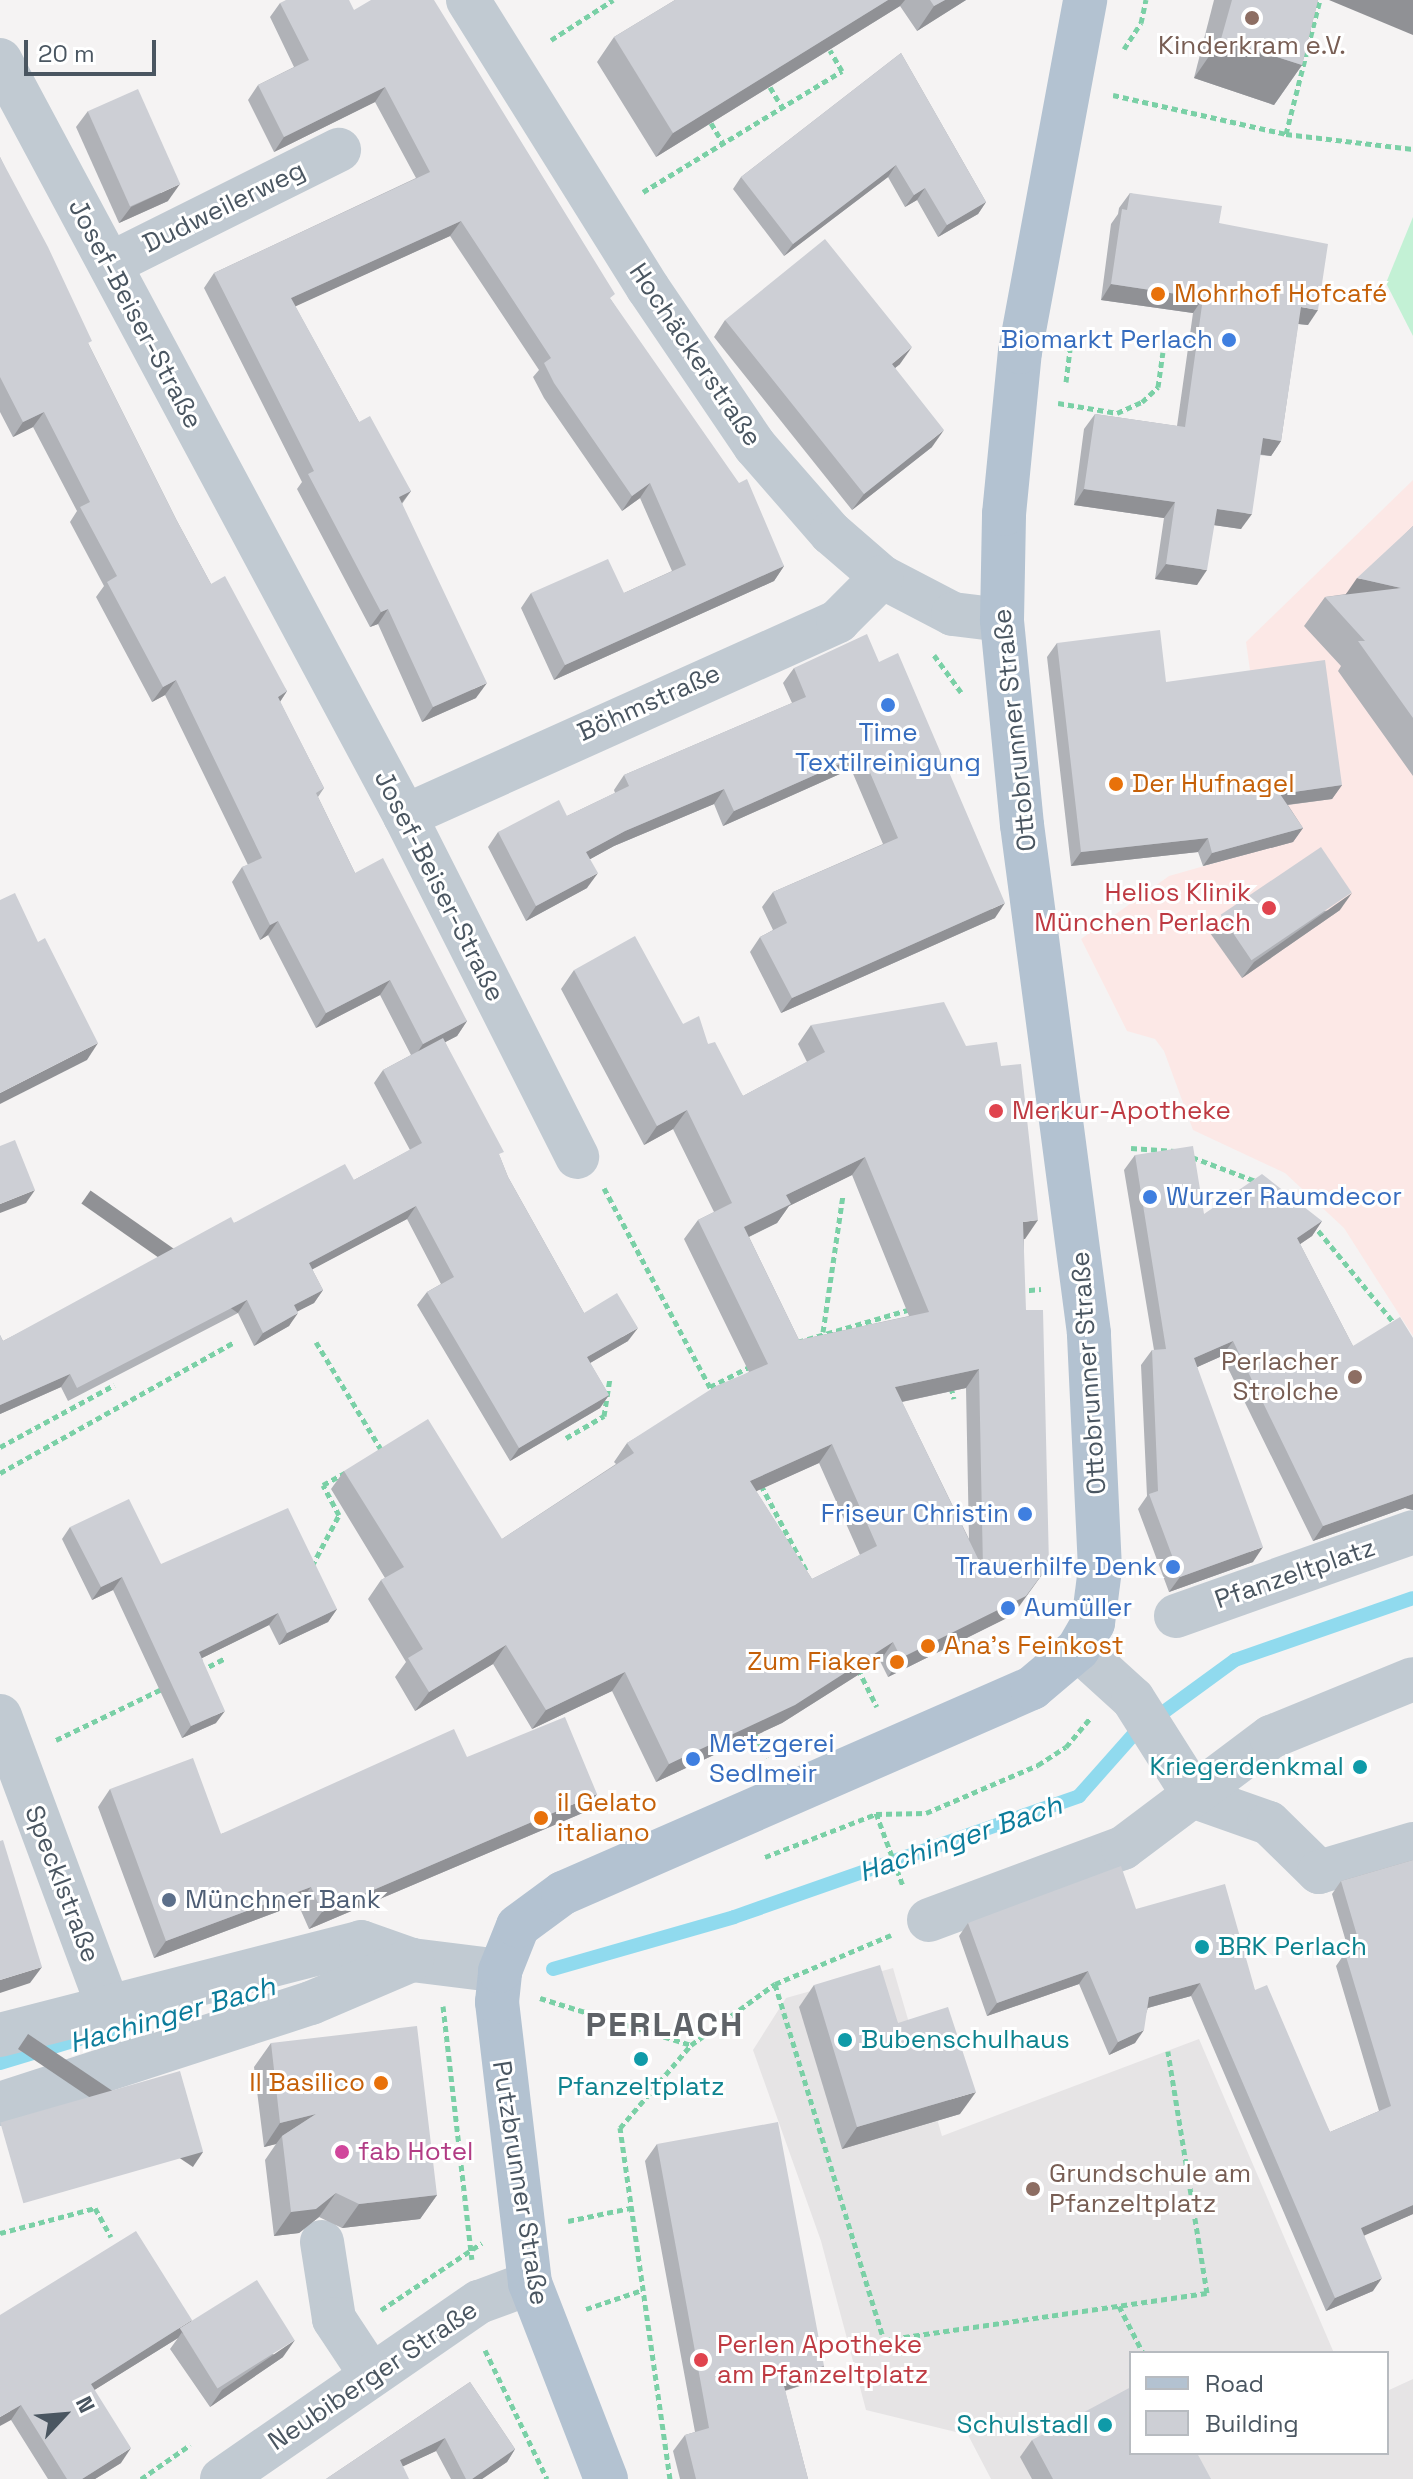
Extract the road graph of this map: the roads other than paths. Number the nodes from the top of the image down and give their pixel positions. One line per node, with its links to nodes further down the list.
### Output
1 (468, 0): 6 (street, Hochäckerstraße)
2 (1085, 0): 7 (main road, Ottobrunner Straße)
3 (0, 60): 5 (street, Josef-Beiser-Straße)
4 (339, 150): 5 (street, Dudweilerweg)
5 (110, 264): 8 (street, Josef-Beiser-Straße)
6 (882, 577): 7 (street, Hochäckerstraße); 8 (street, Böhmstraße)
7 (1002, 620): 12 (main road, Ottobrunner Straße)
8 (405, 816): 9 (street, Josef-Beiser-Straße)
9 (577, 1157)
10 (1413, 1532): 11 (street, Pfanzeltplatz)
11 (1176, 1616)
12 (1078, 1649): 15 (street); 19 (main road)
13 (1413, 1679): 15 (street)
14 (0, 1716): 20 (street, Specklstraße)
15 (1195, 1797): 16 (street); 17 (street)
16 (1413, 1844)
17 (929, 1920)
18 (428, 1962): 19 (street); 20 (street); 22 (street)
19 (500, 1971): 24 (main road, Putzbrunner Straße)
20 (108, 2006): 21 (street)
21 (0, 2035)
22 (0, 2104)
23 (322, 2242): 25 (street)
24 (530, 2283): 25 (street, Neubiberger Straße); 27 (main road, Putzbrunner Straße)
25 (371, 2375): 26 (street, Neubiberger Straße)
26 (222, 2479)
27 (606, 2479)

